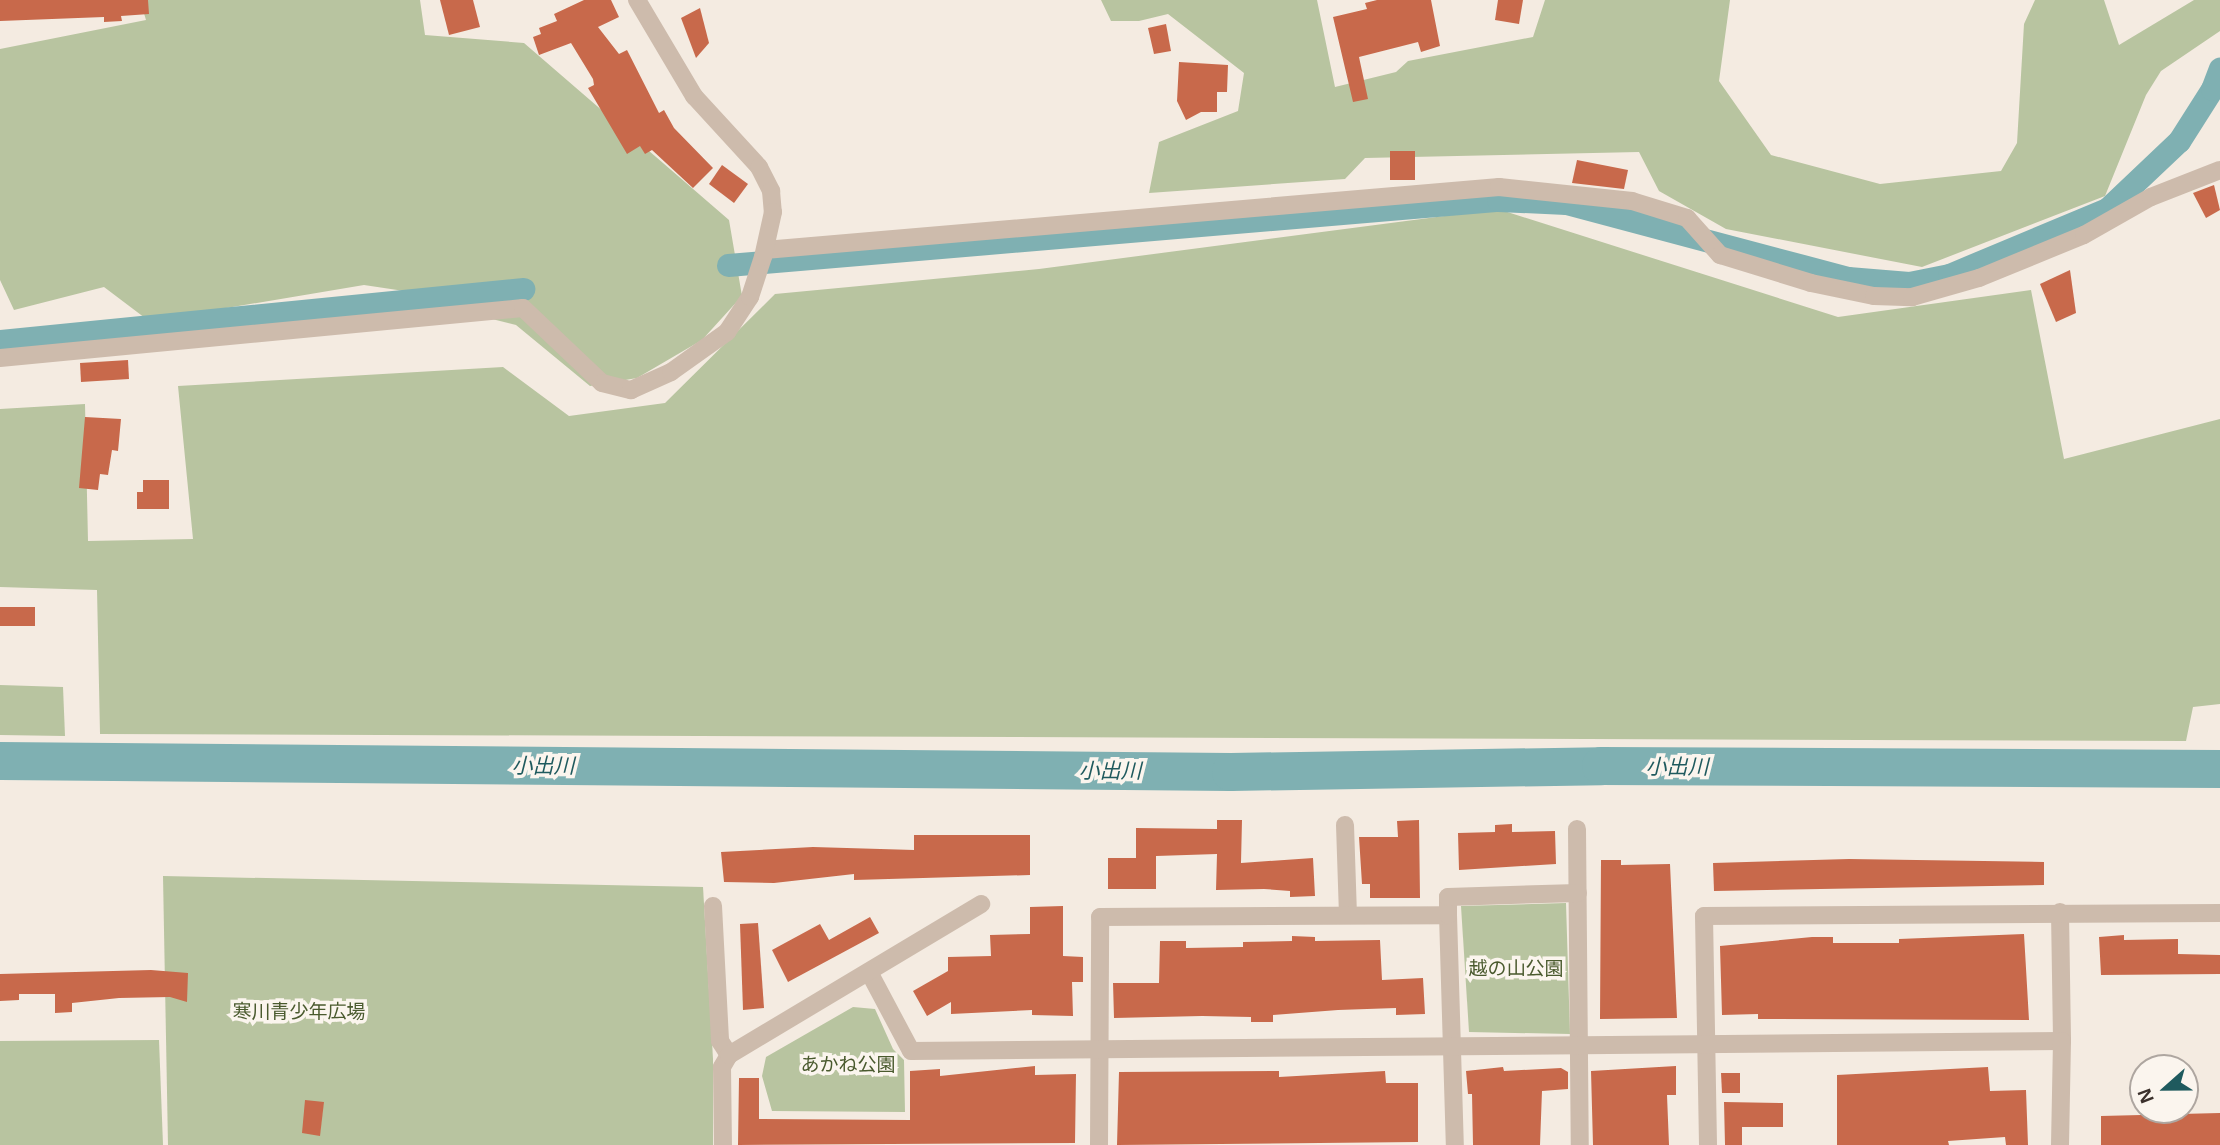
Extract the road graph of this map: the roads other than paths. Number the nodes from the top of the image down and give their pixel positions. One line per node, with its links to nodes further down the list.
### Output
1 (637, 0): 3 (street)
2 (2220, 170): 3 (street)
3 (762, 258): 4 (street)
4 (0, 358)
5 (1345, 825): 12 (street)
6 (1577, 829): 7 (street)
7 (1578, 893): 13 (street); 17 (street)
8 (981, 904): 14 (street)
9 (713, 906): 20 (street)
10 (2060, 912): 11 (street); 15 (street); 16 (street)
11 (2220, 913)
12 (1348, 915): 13 (street); 19 (street)
13 (1448, 915): 18 (street)
14 (869, 972): 19 (street); 20 (street)
15 (2062, 1041): 16 (street); 26 (street)
16 (1707, 1044): 17 (street); 25 (street)
17 (1579, 1045): 18 (street); 24 (street)
18 (1452, 1046): 19 (street); 23 (street)
19 (1098, 1049): 22 (street)
20 (729, 1055): 21 (street)
21 (723, 1145)
22 (1099, 1145)
23 (1455, 1145)
24 (1580, 1145)
25 (1708, 1145)
26 (2060, 1145)

